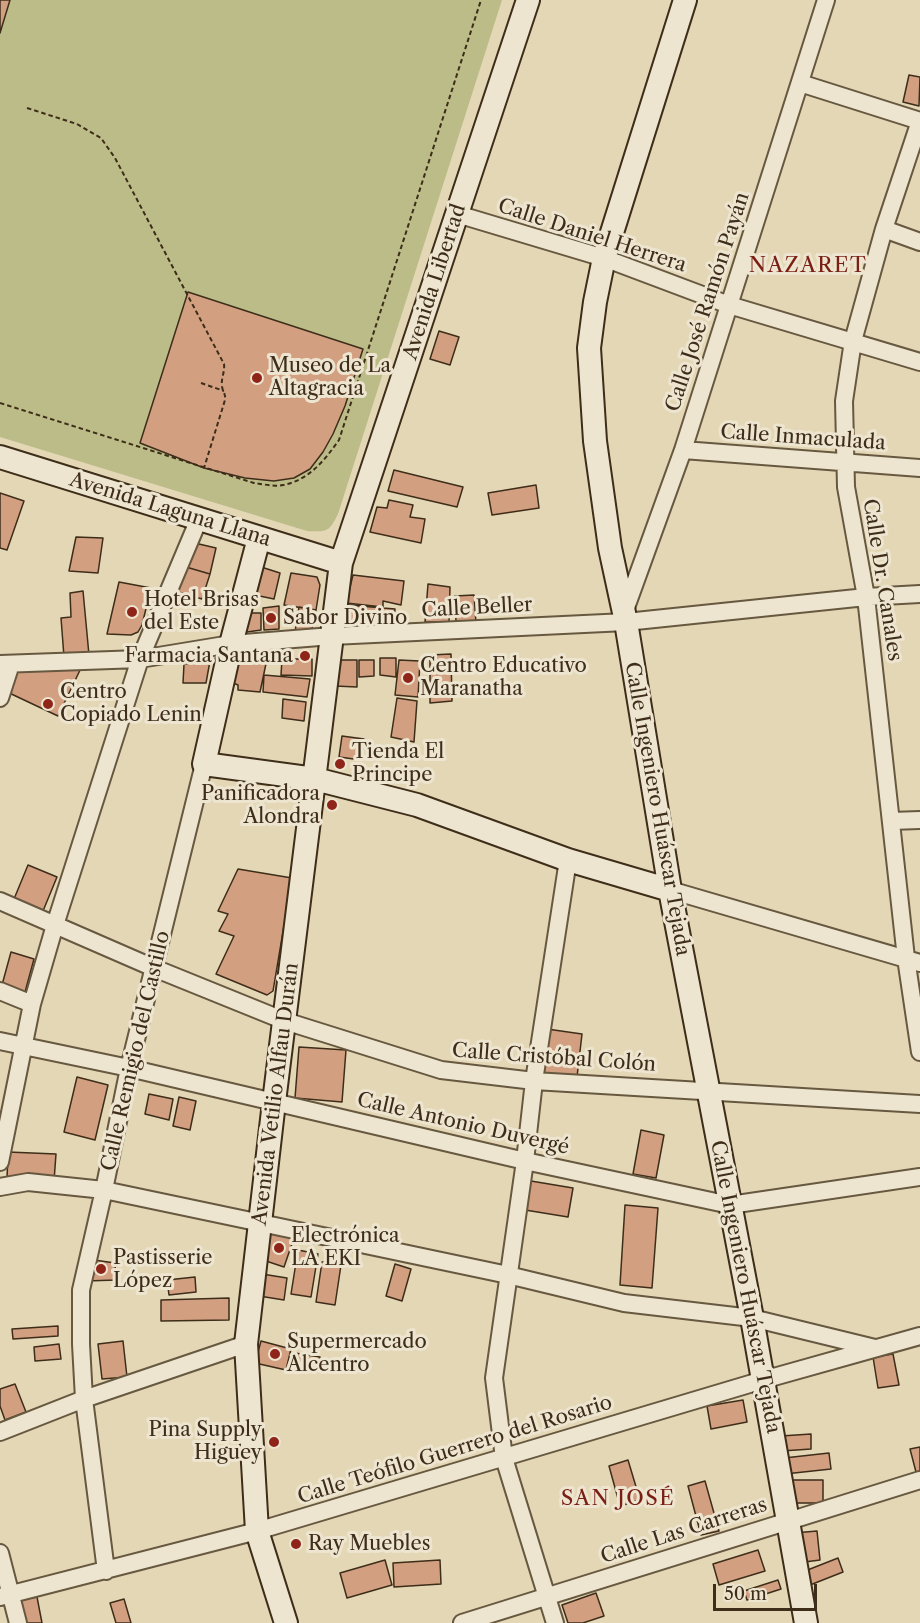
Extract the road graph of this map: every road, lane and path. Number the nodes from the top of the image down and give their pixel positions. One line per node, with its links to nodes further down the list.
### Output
1 (481, 0): 21 (path)
2 (528, 0): 8 (main road, Avenida Libertad)
3 (685, 0): 11 (main road, Calle Ingeniero Huáscar Tejada)
4 (826, 0): 5 (street, Calle José Ramón Payán)
5 (800, 83): 7 (street); 12 (street, Calle José Ramón Payán)
6 (27, 108): 16 (path)
7 (920, 121): 9 (street, Calle Dr. Canales)
8 (458, 214): 11 (street, Calle Daniel Herrera); 25 (main road, Avenida Libertad)
9 (884, 229): 10 (street); 13 (street, Calle Dr. Canales)
10 (920, 242)
11 (604, 258): 12 (street, Calle Daniel Herrera); 28 (main road, Calle Ingeniero Huáscar Tejada)
12 (729, 305): 13 (street, Calle Daniel Herrera); 18 (street, Calle José Ramón Payán)
13 (854, 341): 14 (street, Calle Daniel Herrera); 20 (street, Calle Dr. Canales)
14 (920, 362)
15 (201, 383): 16 (path)
16 (224, 391): 21 (path)
17 (0, 403): 21 (path)
18 (683, 450): 20 (street, Calle Inmaculada); 28 (street, Calle José Ramón Payán)
19 (0, 457): 23 (main road, Avenida Laguna Llana)
20 (847, 462): 22 (street, Calle Inmaculada); 27 (street, Calle Dr. Canales)
21 (204, 468)
22 (920, 468)
23 (199, 519): 24 (main road, Avenida Laguna Llana); 31 (street)
24 (259, 538): 25 (main road, Avenida Laguna Llana); 30 (main road, Calle Remigio del Castillo)
25 (341, 563): 29 (main road, Avenida Vetilio Alfau Durán)
26 (920, 594): 27 (street, Calle Beller)
27 (866, 597): 28 (street, Calle Beller); 37 (street, Calle Dr. Canales)
28 (625, 618): 29 (street, Calle Beller); 39 (main road, Calle Ingeniero Huáscar Tejada)
29 (332, 636): 30 (street, Calle Beller); 35 (main road, Avenida Vetilio Alfau Durán)
30 (231, 644): 31 (street, Calle Beller); 34 (main road, Calle Remigio del Castillo)
31 (140, 659): 32 (street, Calle Beller); 41 (street)
32 (6, 664): 33 (street)
33 (0, 698)
34 (204, 764): 35 (main road); 43 (street, Calle Remigio del Castillo)
35 (315, 779): 38 (main road); 46 (main road, Avenida Vetilio Alfau Durán)
36 (920, 820): 37 (street)
37 (891, 821): 42 (street, Calle Dr. Canales)
38 (568, 860): 39 (main road); 51 (street)
39 (670, 890): 42 (street); 52 (main road, Calle Ingeniero Huáscar Tejada)
40 (0, 901): 41 (street, Calle Cristóbal Colón)
41 (54, 925): 43 (street, Calle Cristóbal Colón); 45 (street)
42 (913, 960): 49 (street, Calle Dr. Canales)
43 (154, 968): 46 (street, Calle Cristóbal Colón); 50 (street, Calle Remigio del Castillo)
44 (0, 991): 45 (street)
45 (32, 1004): 48 (street)
46 (285, 1021): 51 (street, Calle Cristóbal Colón); 53 (main road, Avenida Vetilio Alfau Durán)
47 (0, 1041): 48 (street, Calle Antonio Duvergé)
48 (23, 1046): 50 (street, Calle Antonio Duvergé); 56 (street)
49 (920, 1052)
50 (129, 1068): 53 (street, Calle Antonio Duvergé); 59 (street, Calle Remigio del Castillo)
51 (534, 1081): 52 (street, Calle Cristóbal Colón); 55 (street)
52 (707, 1090): 54 (street, Calle Cristóbal Colón); 60 (main road, Calle Ingeniero Huáscar Tejada)
53 (274, 1102): 55 (street, Calle Antonio Duvergé); 61 (main road, Avenida Vetilio Alfau Durán)
54 (920, 1104)
55 (525, 1161): 60 (street, Calle Antonio Duvergé); 62 (street)
56 (0, 1162)
57 (920, 1177): 60 (street, Calle Antonio Duvergé)
58 (0, 1187): 59 (street)
59 (104, 1190): 61 (street); 68 (street, Calle Remigio del Castillo)
60 (730, 1205): 63 (main road, Calle Ingeniero Huáscar Tejada)
61 (261, 1224): 62 (street); 65 (main road, Avenida Vetilio Alfau Durán)
62 (508, 1275): 63 (street); 70 (street)
63 (752, 1318): 66 (street); 67 (main road, Calle Ingeniero Huáscar Tejada)
64 (920, 1336): 66 (street, Calle Teófilo Guerrero del Rosario)
65 (246, 1344): 68 (street); 73 (main road, Avenida Vetilio Alfau Durán)
66 (875, 1348): 67 (street, Calle Teófilo Guerrero del Rosario)
67 (763, 1380): 70 (street, Calle Teófilo Guerrero del Rosario); 72 (main road, Calle Ingeniero Huáscar Tejada)
68 (84, 1399): 69 (street); 75 (street, Calle Remigio del Castillo)
69 (0, 1432)
70 (504, 1458): 73 (street, Calle Teófilo Guerrero del Rosario); 77 (street)
71 (920, 1480): 72 (street, Calle Las Carreras)
72 (788, 1520): 77 (street, Calle Las Carreras); 82 (main road, Calle Ingeniero Huáscar Tejada)
73 (257, 1531): 75 (street, Calle Teófilo Guerrero del Rosario); 79 (main road, Avenida Vetilio Alfau Durán)
74 (0, 1552): 76 (street)
75 (106, 1571): 76 (street, Calle Teófilo Guerrero del Rosario)
76 (5, 1595): 78 (street)
77 (546, 1597): 80 (street, Calle Las Carreras); 81 (street)
78 (18, 1623)
79 (286, 1623)
80 (462, 1623)
81 (555, 1623)
82 (807, 1623)

